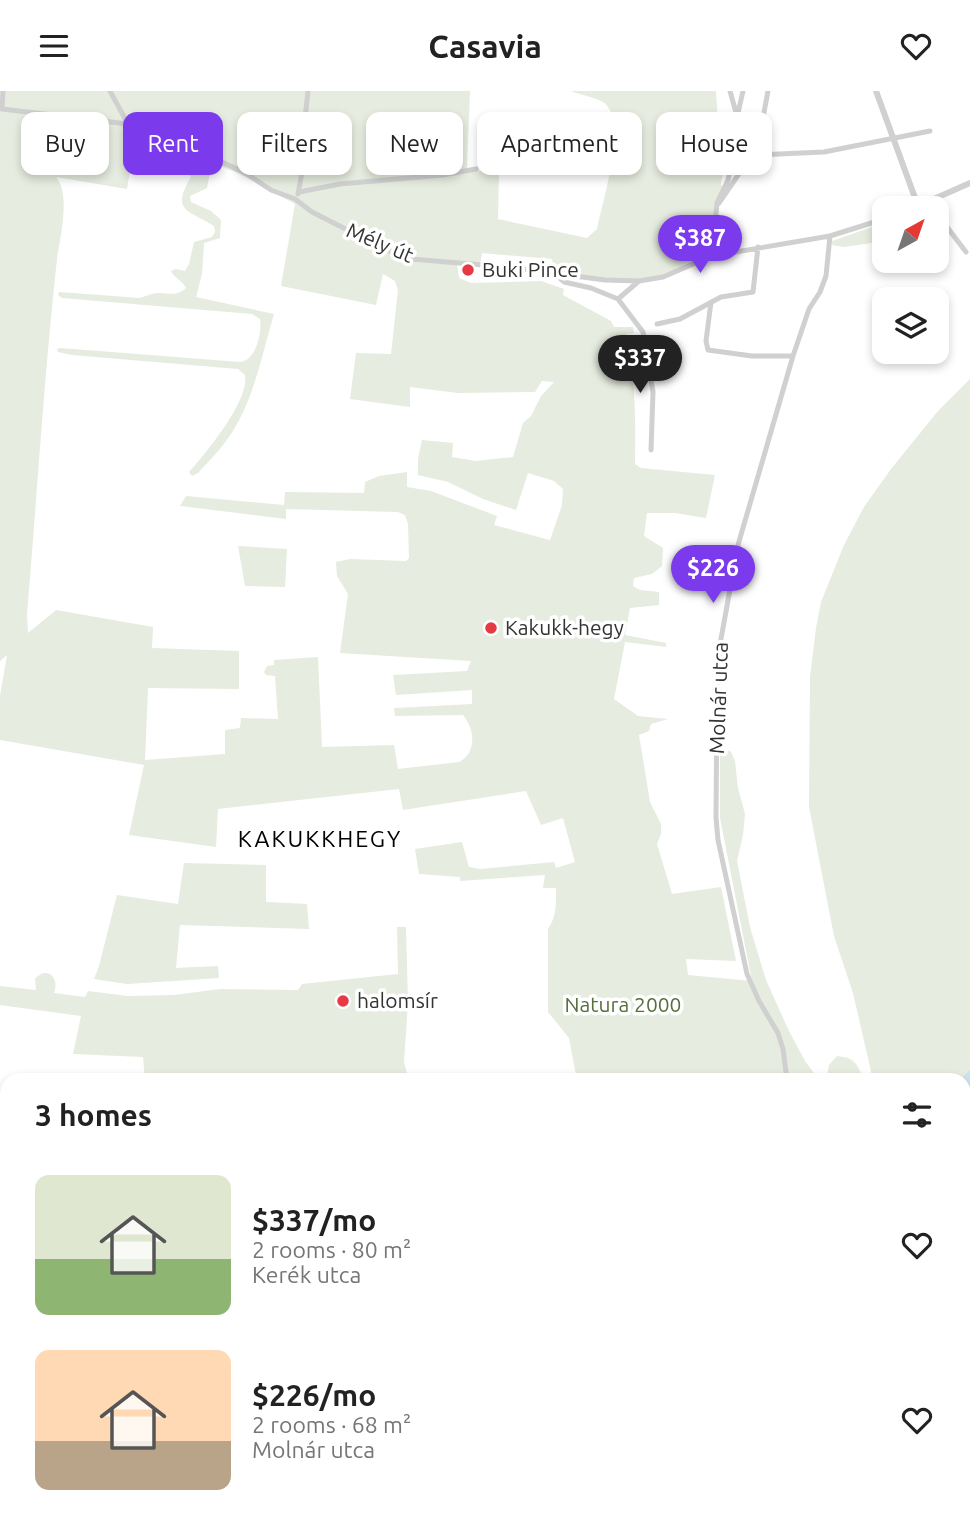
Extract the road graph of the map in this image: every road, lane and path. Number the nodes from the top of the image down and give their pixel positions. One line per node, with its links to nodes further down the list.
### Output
1 (3, 91): 12 (street, Mély út)
2 (110, 91): 11 (street)
3 (309, 91): 21 (street)
4 (730, 91): 8 (street)
5 (743, 91): 9 (street)
6 (768, 91): 10 (street)
7 (876, 91): 14 (street)
8 (736, 112)
9 (738, 112)
10 (764, 112)
11 (123, 115)
12 (123, 123)
13 (930, 131): 14 (street)
14 (893, 137): 15 (street); 22 (street)
15 (772, 154)
16 (223, 162): 24 (street, Mély út)
17 (475, 169): 21 (street)
18 (729, 175): 25 (street)
19 (738, 175): 25 (street)
20 (970, 183): 23 (street)
21 (299, 192): 24 (street)
22 (912, 196)
23 (947, 196)
24 (295, 199): 32 (street, Mély út)
25 (717, 205): 31 (street)
26 (872, 223): 28 (street)
27 (949, 230): 30 (street)
28 (830, 236): 29 (street); 37 (street, Molnár utca)
29 (758, 247): 31 (street); 35 (street)
30 (966, 252)
31 (712, 256): 33 (street)
32 (555, 274): 33 (street, Mély út); 34 (street)
33 (639, 281): 34 (street)
34 (618, 299): 38 (street)
35 (711, 302): 36 (street); 37 (street)
36 (657, 324)
37 (793, 356): 39 (street, Molnár utca)
38 (651, 450)
39 (786, 1073)

